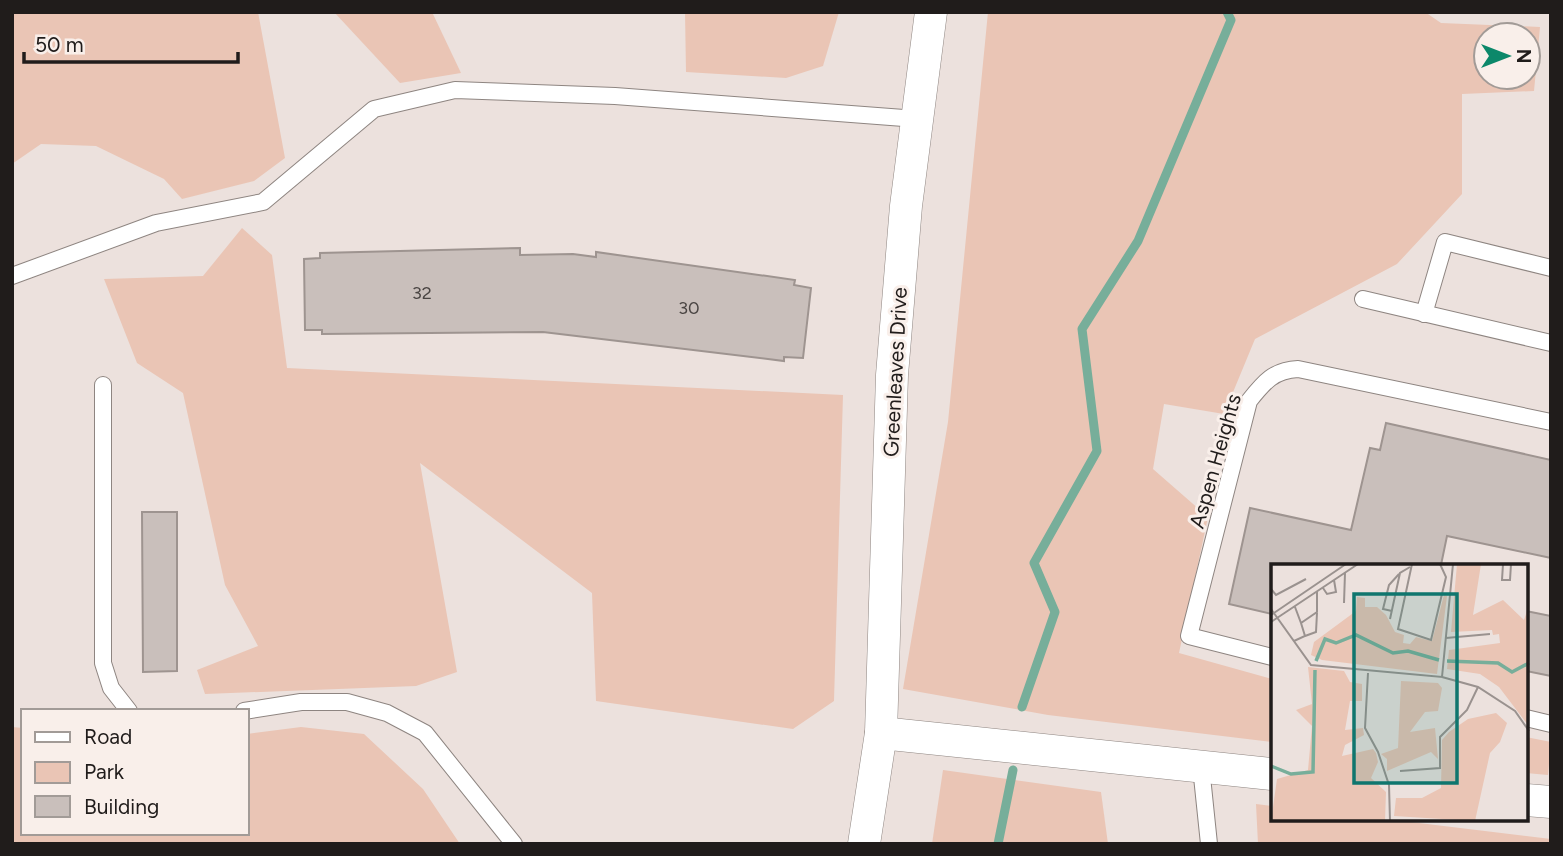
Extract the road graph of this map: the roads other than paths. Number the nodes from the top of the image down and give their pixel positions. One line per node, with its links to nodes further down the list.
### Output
1 (931, 12): 2 (street, Greenleaves Drive)
2 (917, 119): 4 (lane); 15 (street, Greenleaves Drive)
3 (1551, 268): 6 (lane)
4 (12, 275)
5 (1363, 299): 6 (lane)
6 (1424, 314): 7 (lane)
7 (1551, 343)
8 (103, 386): 11 (lane)
9 (1551, 422): 10 (lane, Aspen Heights)
10 (1271, 657)
11 (127, 709)
12 (248, 710): 20 (lane)
13 (1528, 718): 14 (lane)
14 (1551, 724)
15 (881, 733): 16 (street); 21 (street, Greenleaves Drive)
16 (1201, 766): 17 (street); 22 (lane)
17 (1271, 774)
18 (1528, 800): 19 (street)
19 (1551, 802)
20 (514, 844)
21 (864, 844)
22 (1209, 844)

